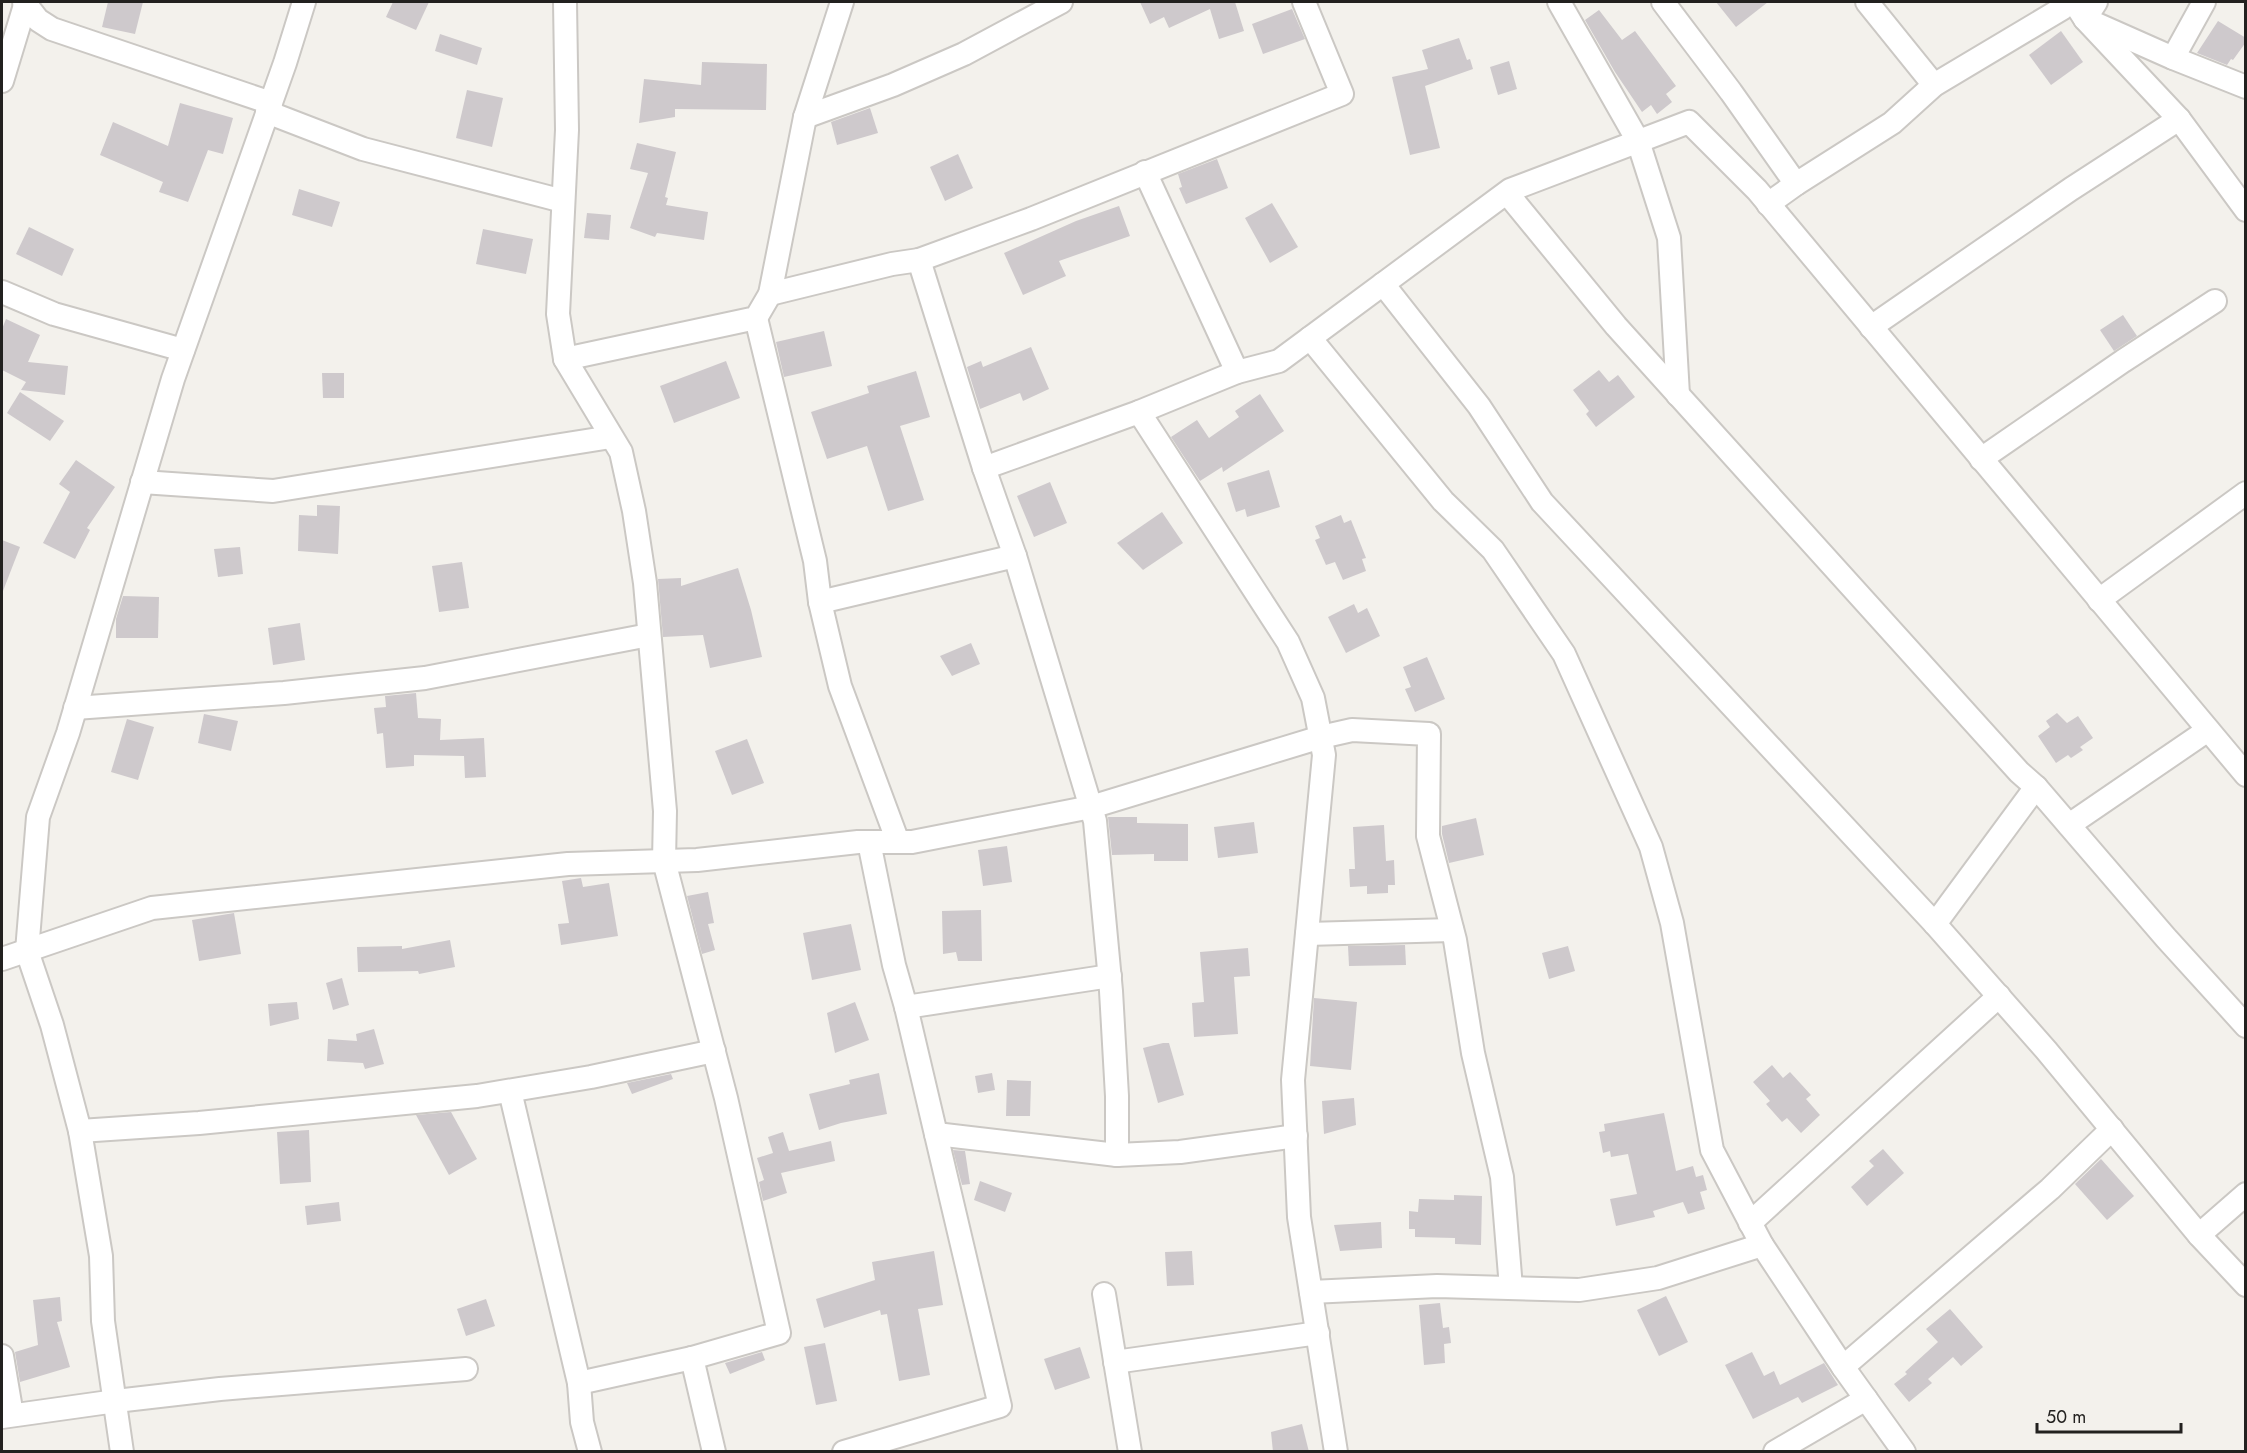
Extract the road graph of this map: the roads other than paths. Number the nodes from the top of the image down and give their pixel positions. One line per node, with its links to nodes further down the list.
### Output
1 (25, 2): 13 (street); 16 (street)
2 (304, 2): 16 (street)
3 (565, 2): 23 (street)
4 (842, 2): 17 (street)
5 (1061, 2): 17 (street)
6 (1304, 2): 20 (street)
7 (1559, 2): 19 (street)
8 (1663, 2): 21 (street)
9 (1867, 2): 14 (street)
10 (2204, 2): 12 (street)
11 (2081, 6): 12 (street); 14 (street); 18 (street)
12 (2173, 58): 15 (street)
13 (2, 81)
14 (1934, 85): 21 (street)
15 (2246, 87)
16 (269, 107): 23 (street); 34 (street)
17 (805, 117): 29 (street)
18 (2179, 120): 25 (street); 32 (street)
19 (1638, 141): 22 (street); 24 (street); 37 (street)
20 (1145, 172): 26 (street); 36 (street)
21 (1796, 184): 24 (street)
22 (1507, 193): 27 (street); 37 (street)
23 (563, 201): 35 (street)
24 (1768, 204): 32 (street)
25 (2246, 210)
26 (919, 260): 29 (street); 41 (street)
27 (1383, 284): 33 (street); 58 (street)
28 (2, 292): 34 (street)
29 (770, 294): 31 (street)
30 (2215, 301): 40 (street)
31 (756, 318): 35 (street); 46 (street)
32 (1871, 327): 40 (street)
33 (1310, 338): 36 (street); 75 (street)
34 (183, 350): 42 (street)
35 (565, 359): 39 (street)
36 (1237, 372): 38 (street)
37 (1678, 395): 52 (street)
38 (1139, 412): 41 (street); 50 (street)
39 (611, 436): 42 (street); 47 (street)
40 (1981, 459): 45 (street)
41 (984, 468): 44 (street)
42 (142, 482): 48 (street)
43 (2246, 493): 45 (street)
44 (1015, 556): 46 (street); 53 (street)
45 (2099, 600): 49 (street)
46 (820, 602): 56 (street)
47 (649, 635): 48 (street); 57 (street)
48 (75, 708): 61 (street)
49 (2208, 730): 51 (street); 54 (street)
50 (1321, 737): 53 (street); 59 (street); 60 (street)
51 (2246, 775)
52 (2036, 787): 54 (street); 58 (street)
53 (1091, 807): 56 (street); 63 (street)
54 (2069, 825): 66 (street)
55 (868, 842): 56 (street); 57 (street); 65 (street)
56 (898, 842)
57 (664, 861): 61 (street); 67 (street)
58 (1935, 924): 64 (street)
59 (1452, 930): 60 (street); 79 (street)
60 (1307, 934): 72 (street)
61 (27, 951): 62 (street); 70 (street)
62 (2, 959)
63 (1110, 976): 65 (street); 73 (street)
64 (1999, 996): 69 (street); 75 (street)
65 (906, 1007): 71 (street)
66 (2246, 1026)
67 (714, 1051): 68 (street); 84 (street)
68 (510, 1090): 70 (street); 88 (street)
69 (2112, 1129): 76 (street); 86 (street)
70 (80, 1131): 90 (street)
71 (936, 1134): 73 (street); 95 (street)
72 (1296, 1136): 73 (street); 80 (street)
73 (1117, 1155)
74 (2246, 1194): 76 (street)
75 (1750, 1223): 77 (street)
76 (2199, 1234): 78 (street)
77 (1762, 1245): 79 (street); 86 (street)
78 (2246, 1285)
79 (1511, 1288): 80 (street)
80 (1311, 1292): 82 (street)
81 (1104, 1294): 85 (street)
82 (1318, 1333): 85 (street); 97 (street)
83 (2, 1356): 91 (street)
84 (692, 1358): 88 (street); 94 (street)
85 (1115, 1362): 96 (street)
86 (1843, 1367): 89 (street)
87 (466, 1369): 90 (street)
88 (579, 1383): 93 (street)
89 (1866, 1399): 98 (street); 99 (street)
90 (116, 1401): 91 (street); 92 (street)
91 (7, 1416)
92 (122, 1452)
93 (590, 1452)
94 (714, 1452)
95 (844, 1452)
96 (1130, 1452)
97 (1336, 1452)
98 (1775, 1452)
99 (1904, 1452)

